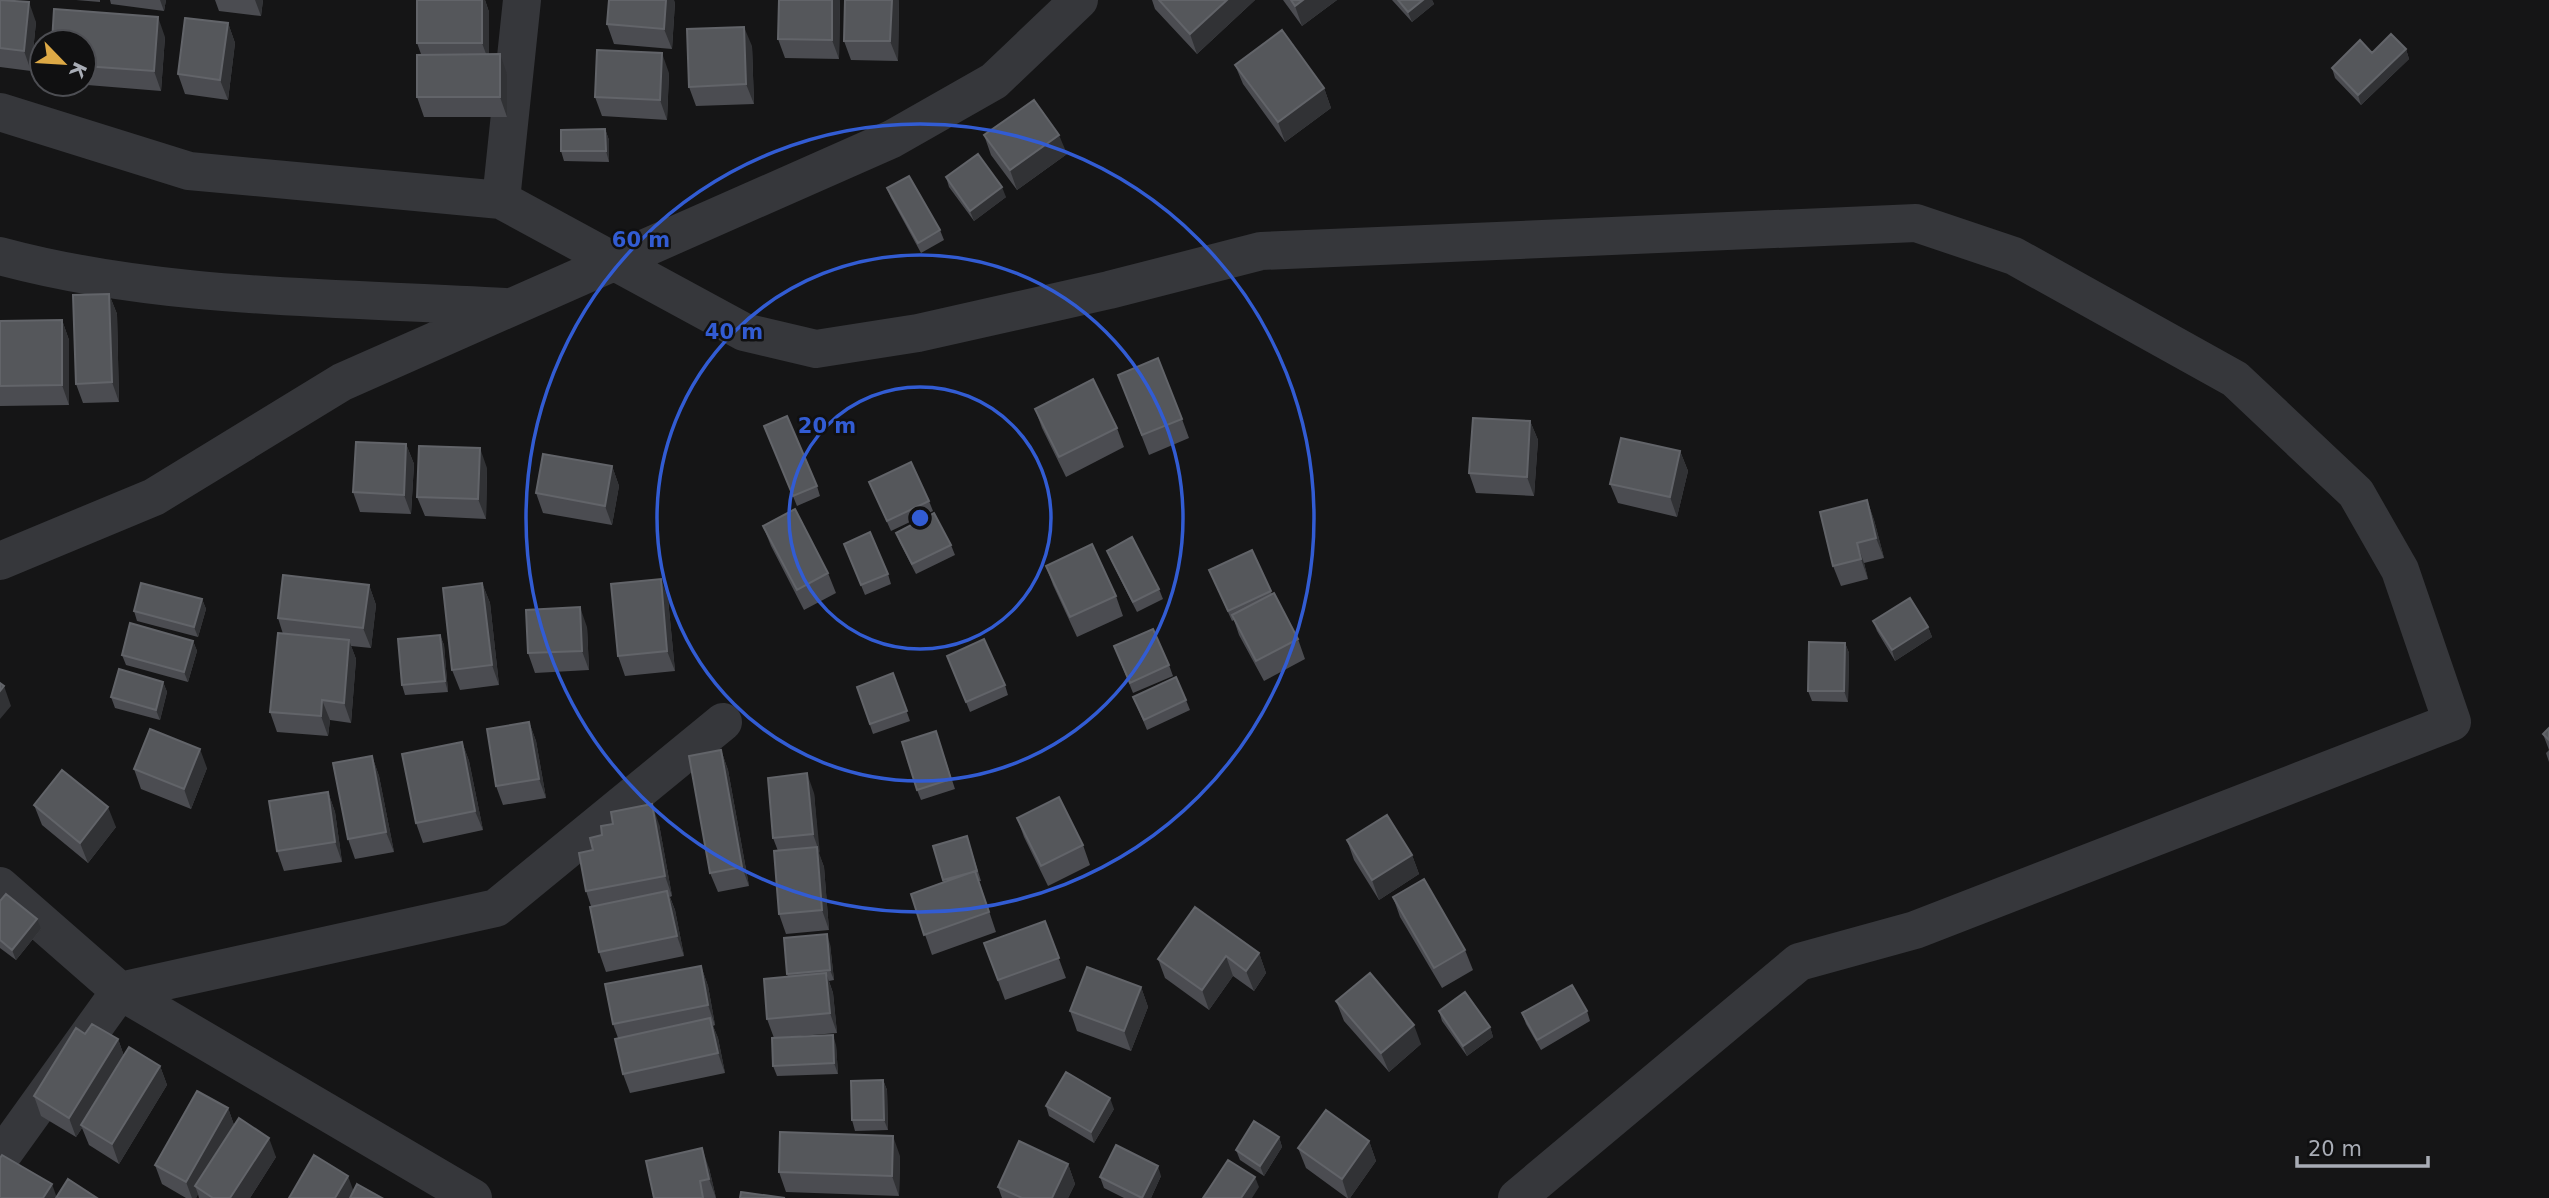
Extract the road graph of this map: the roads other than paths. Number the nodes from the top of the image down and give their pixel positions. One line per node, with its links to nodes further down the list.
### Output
1 (523, 0): 4 (street)
2 (1079, 0): 6 (street)
3 (0, 112): 4 (street)
4 (501, 200): 6 (street)
5 (0, 256): 7 (street)
6 (617, 260): 7 (street); 14 (street)
7 (512, 307): 8 (street)
8 (0, 561)
9 (723, 722): 11 (street)
10 (0, 886): 11 (street)
11 (120, 990): 12 (street); 13 (street)
12 (0, 1158)
13 (473, 1198)
14 (1517, 1198)

